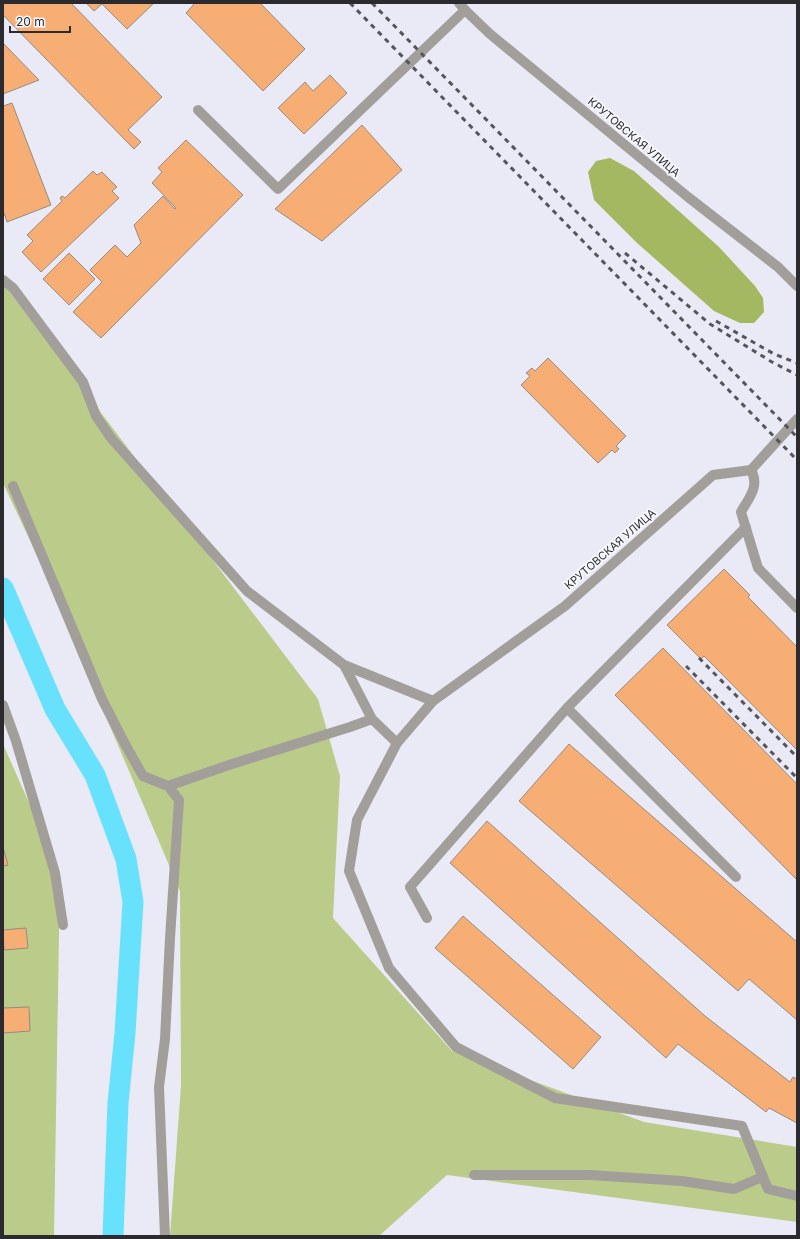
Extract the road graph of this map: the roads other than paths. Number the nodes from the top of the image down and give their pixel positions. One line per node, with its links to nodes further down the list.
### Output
1 (462, 7): 2 (street); 4 (street, КРУТОВСКАЯ УЛИЦА)
2 (198, 110)
3 (3, 280): 10 (street)
4 (797, 286)
5 (797, 419): 6 (street)
6 (751, 470): 8 (street); 11 (street, КРУТОВСКАЯ УЛИЦА)
7 (13, 486): 16 (street)
8 (746, 527): 9 (street); 13 (street)
9 (797, 608)
10 (344, 665): 11 (street); 14 (street)
11 (433, 701): 15 (street, КРУТОВСКАЯ УЛИЦА)
12 (3, 705): 19 (street)
13 (567, 708): 17 (street); 18 (street)
14 (372, 719): 15 (street); 16 (street)
15 (397, 743): 21 (street, КРУТОВСКАЯ УЛИЦА)
16 (168, 786): 23 (street)
17 (736, 877)
18 (427, 918)
19 (63, 925)
20 (474, 1175): 21 (street)
21 (762, 1177): 22 (street)
22 (797, 1196)
23 (165, 1236)

